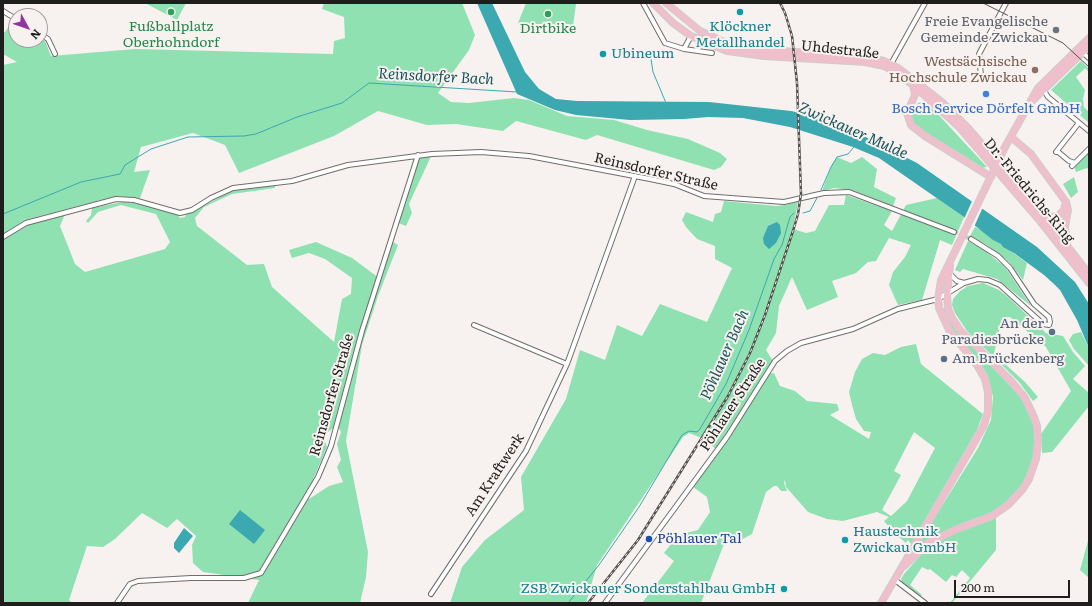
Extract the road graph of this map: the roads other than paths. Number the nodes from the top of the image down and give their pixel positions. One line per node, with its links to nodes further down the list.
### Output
1 (643, 3): 10 (street)
2 (653, 3): 6 (main road, Uhdestraße)
3 (666, 3): 15 (main road, Uhdestraße)
4 (925, 3): 15 (street)
5 (1006, 3): 16 (street)
6 (691, 36): 10 (street); 18 (main road, Uhdestraße)
7 (1089, 38): 17 (main road, Dr.-Friedrichs-Ring)
8 (48, 39): 13 (street)
9 (1089, 46): 12 (main road, Dr.-Friedrichs-Ring)
10 (684, 49): 11 (street)
11 (712, 53)
12 (1082, 53): 14 (street); 19 (main road, Dr.-Friedrichs-Ring)
13 (55, 54)
14 (1089, 58)
15 (891, 64): 29 (main road, Uhdestraße)
16 (981, 76)
17 (1043, 83): 19 (street); 22 (main road, Dr.-Friedrichs-Ring)
18 (913, 85): 20 (main road); 21 (main road, Uhdestraße)
19 (1043, 91): 22 (main road, Dr.-Friedrichs-Ring); 23 (street)
20 (913, 100): 21 (main road); 31 (main road)
21 (932, 101): 25 (main road, Uhdestraße)
22 (1030, 102): 26 (main road, Dr.-Friedrichs-Ring)
23 (1078, 124): 24 (street); 27 (street)
24 (1089, 131)
25 (965, 134): 42 (main road, Dr.-Friedrichs-Ring)
26 (1011, 136): 31 (main road, Dr.-Friedrichs-Ring, bridge); 32 (main road)
27 (1089, 149)
28 (418, 155): 30 (street, Reinsdorfer Straße); 35 (street, Reinsdorfer Straße); 52 (street, Reinsdorfer Straße)
29 (1007, 174): 33 (main road, Dr.-Friedrichs-Ring)
30 (635, 176): 34 (street, Reinsdorfer Straße); 46 (street, Am Kraftwerk)
31 (991, 177): 38 (main road, Dr.-Friedrichs-Ring, bridge)
32 (1066, 202): 33 (main road); 37 (main road)
33 (1042, 214): 37 (main road, Dr.-Friedrichs-Ring)
34 (954, 232)
35 (3, 237)
36 (971, 239): 41 (street)
37 (1068, 246): 40 (main road, Dr.-Friedrichs-Ring)
38 (950, 265): 39 (main road); 44 (main road)
39 (949, 273): 41 (street); 43 (main road)
40 (1089, 274)
41 (964, 283): 43 (street)
42 (1089, 283)
43 (947, 295): 44 (street, Pöhlauer Straße); 48 (main road)
44 (938, 299): 47 (main road); 53 (street, Pöhlauer Straße)
45 (474, 325): 46 (street)
46 (567, 364): 51 (street, Am Kraftwerk)
47 (917, 543): 48 (main road); 49 (main road)
48 (923, 546): 49 (main road)
49 (904, 566): 50 (main road)
50 (895, 580): 54 (main road); 55 (street)
51 (431, 594)
52 (117, 603)
53 (605, 603)
54 (881, 603)
55 (925, 603)

